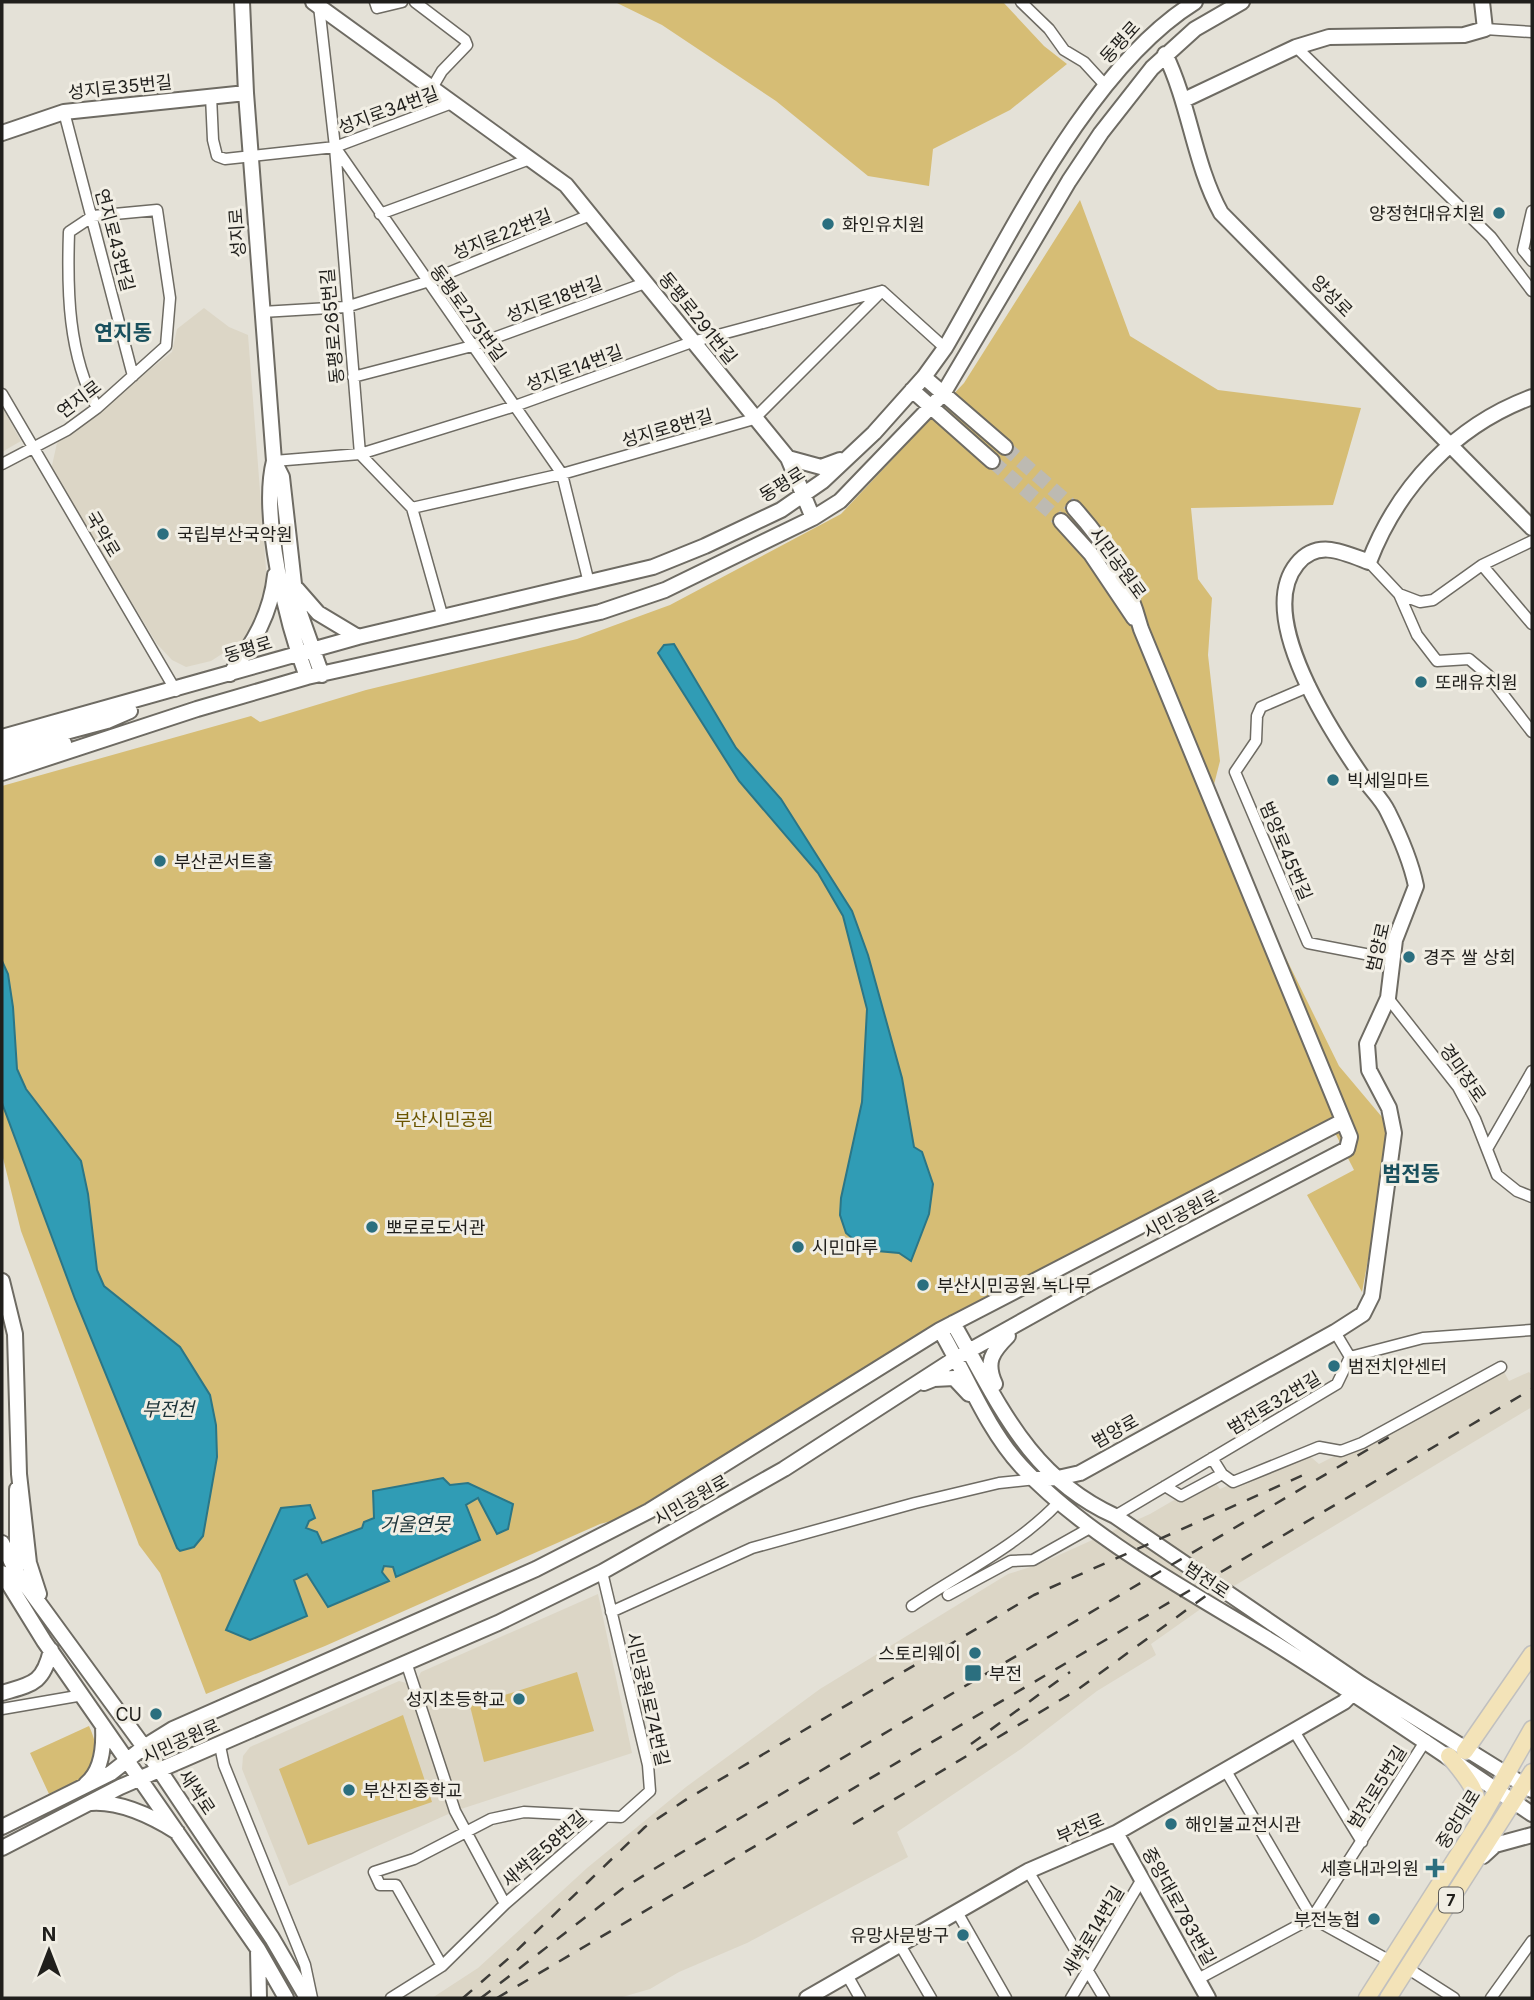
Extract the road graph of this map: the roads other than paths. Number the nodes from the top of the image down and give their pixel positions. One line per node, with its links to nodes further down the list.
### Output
1 (242, 2): 16 (main road, 성지로)
2 (375, 2): 3 (street)
3 (402, 2)
4 (415, 2): 15 (street)
5 (1021, 2): 14 (street)
6 (1195, 2): 14 (main road, 동평로)
7 (1242, 2): 13 (main road)
8 (1482, 2): 10 (main road)
9 (316, 4): 15 (main road, 동평로291번길); 22 (street, 동평로265번길)
10 (1485, 29): 11 (street); 12 (main road)
11 (1532, 32)
12 (1296, 47): 18 (main road); 31 (street)
13 (1165, 54): 18 (main road, 양성로); 46 (main road)
14 (1106, 86): 40 (main road, 동평로)
15 (432, 88): 19 (main road, 동평로291번길)
16 (246, 93): 17 (main road, 성지로35번길); 23 (main road, 성지로)
17 (211, 96): 20 (main road, 성지로35번길); 23 (street, 성지로34번길)
18 (1184, 100): 52 (main road, 양성로)
19 (453, 103): 22 (street, 성지로34번길); 24 (main road, 동평로291번길)
20 (64, 112): 21 (main road, 성지로35번길); 28 (street, 연지로43번길)
21 (2, 133)
22 (334, 147): 23 (street, 성지로34번길); 26 (street, 동평로275번길); 36 (street, 동평로265번길)
23 (251, 155): 37 (main road, 성지로)
24 (530, 159): 26 (street); 27 (main road, 동평로291번길)
25 (1532, 211): 29 (street)
26 (380, 214): 32 (street, 동평로275번길)
27 (590, 215): 32 (street, 성지로22번길); 33 (main road, 동평로291번길)
28 (93, 216): 41 (street, 연지로43번길); 41 (street, 연지로); 50 (street)
29 (1523, 250): 30 (street); 31 (street)
30 (1532, 261)
31 (1510, 262): 35 (street)
32 (426, 282): 36 (street, 성지로22번길); 39 (street, 동평로275번길)
33 (645, 284): 38 (main road, 동평로291번길); 39 (street, 성지로18번길)
34 (881, 291): 38 (street, 성지로14번길); 40 (street); 51 (street, 성지로8번길)
35 (1532, 291)
36 (346, 307): 37 (street, 성지로22번길); 42 (street, 동평로265번길)
37 (262, 312): 58 (main road, 성지로)
38 (692, 342): 48 (street, 성지로14번길); 51 (main road, 동평로291번길)
39 (472, 346): 42 (street, 성지로18번길); 48 (street, 동평로275번길)
40 (945, 348): 43 (main road, 동평로)
41 (133, 376): 50 (street, 연지로)
42 (353, 377): 55 (street, 동평로265번길)
43 (924, 377): 44 (main road, 동평로); 46 (main road)
44 (912, 390): 49 (main road); 57 (main road, 동평로)
45 (2, 394): 53 (street, 국악로)
46 (943, 394): 49 (main road); 54 (main road)
47 (1532, 397): 52 (main road)
48 (515, 406): 55 (street, 성지로14번길); 61 (street, 동평로275번길)
49 (931, 407): 59 (main road); 65 (main road)
50 (97, 408): 53 (street, 연지로)
51 (754, 419): 56 (main road, 동평로291번길); 61 (street, 성지로8번길)
52 (1452, 445): 67 (main road, 양성로); 69 (main road)
53 (33, 447): 60 (street, 연지로); 83 (street, 국악로)
54 (1005, 447)
55 (360, 454): 58 (street, 성지로14번길); 63 (street)
56 (788, 458): 57 (main road); 62 (main road, 동평로291번길)
57 (848, 458): 62 (main road, 동평로)
58 (274, 461): 70 (main road, 성지로); 73 (main road, 성지로)
59 (992, 461)
60 (2, 464)
61 (562, 474): 63 (street, 성지로8번길); 72 (street, 동평로275번길)
62 (803, 497): 65 (main road, 동평로291번길); 72 (main road, 동평로)
63 (412, 508): 75 (street)
64 (1074, 508): 77 (main road, 시민공원로)
65 (813, 518): 81 (main road)
66 (1061, 521): 77 (main road, 시민공원로)
67 (1532, 528)
68 (1532, 541): 71 (street)
69 (1369, 562): 74 (street); 82 (main road, 범양로)
70 (276, 563): 79 (main road, 성지로); 80 (main road, 성지로)
71 (1482, 565): 74 (street); 76 (street)
72 (589, 583): 75 (main road, 동평로)
73 (294, 585): 78 (main road); 79 (main road, 성지로)
74 (1399, 594): 85 (street)
75 (443, 618): 78 (main road, 동평로)
76 (1532, 624)
77 (1141, 629): 93 (main road, 시민공원로)
78 (358, 637): 79 (main road, 동평로)
79 (306, 652): 80 (main road, 동평로); 81 (main road, 성지로)
80 (230, 674): 83 (main road, 동평로)
81 (314, 676): 84 (main road)
82 (1310, 686): 90 (main road, 범양로); 90 (street, 범양로45번길)
83 (176, 691): 86 (main road); 87 (main road)
84 (197, 709): 88 (main road); 89 (main road)
85 (1532, 732)
86 (2, 737)
87 (2, 749)
88 (2, 761)
89 (2, 773)
90 (1391, 959): 91 (main road, 범양로)
91 (1388, 998): 94 (street, 경마장로); 100 (main road, 범양로)
92 (1532, 1071): 94 (street)
93 (1343, 1121): 97 (main road, 시민공원로); 98 (main road, 시민공원로)
94 (1487, 1149): 95 (street, 경마장로)
95 (1532, 1197)
96 (2, 1281): 108 (main road)
97 (1014, 1325): 101 (main road, 시민공원로); 105 (main road)
98 (946, 1327): 101 (main road, 범전로); 139 (main road, 시민공원로)
99 (1532, 1331): 102 (street)
100 (1335, 1332): 102 (street); 110 (main road, 범양로)
101 (962, 1354): 104 (main road, 시민공원로); 105 (main road, 범전로); 106 (main road, 범전로)
102 (1350, 1357): 107 (street, 범전로32번길)
103 (1501, 1367): 109 (street)
104 (909, 1387): 106 (main road); 119 (main road, 시민공원로)
105 (998, 1403): 110 (main road, 범전로)
106 (982, 1404): 111 (main road, 범전로)
107 (1212, 1458): 109 (street); 112 (street, 범전로32번길)
108 (19, 1474): 114 (main road); 126 (main road)
109 (1222, 1474): 112 (street)
110 (1058, 1478): 111 (main road, 범양로); 116 (main road, 범전로)
111 (1035, 1479): 113 (main road, 범전로); 125 (street)
112 (1165, 1486): 116 (street, 범전로32번길)
113 (1059, 1502): 117 (main road, 범전로); 124 (street)
114 (15, 1506): 115 (main road); 121 (main road)
115 (2, 1515)
116 (1115, 1516): 130 (main road, 범전로)
117 (1090, 1528): 123 (street); 130 (main road, 범전로)
118 (2, 1543): 121 (main road, 새싹로)
119 (602, 1572): 125 (street, 시민공원로74번길); 129 (main road, 시민공원로)
120 (2, 1573): 122 (main road)
121 (17, 1573): 122 (main road); 126 (main road, 새싹로)
122 (6, 1587): 127 (main road)
123 (948, 1595)
124 (912, 1606)
125 (611, 1612): 153 (street, 시민공원로74번길)
126 (58, 1630): 139 (main road, 새싹로)
127 (51, 1650): 131 (main road); 132 (main road)
128 (1532, 1654): 140 (main road)
129 (407, 1662): 138 (main road, 시민공원로); 156 (street, 새싹로58번길)
130 (1358, 1688): 136 (main road, 부전로); 137 (main road, 범전로); 140 (main road, 범전로)
131 (2, 1693)
132 (83, 1695): 133 (street); 134 (main road)
133 (2, 1709)
134 (103, 1727): 142 (main road); 149 (main road)
135 (1532, 1729): 145 (main road, 중앙대로 / 7)
136 (1294, 1731): 143 (main road, 부전로); 160 (street)
137 (1426, 1740): 141 (main road, 범전로); 160 (street, 범전로5번길)
138 (220, 1746): 144 (main road, 시민공원로); 180 (street, 새싹로)
139 (144, 1747): 142 (main road, 시민공원로); 144 (main road, 새싹로)
140 (1465, 1751): 145 (main road, 범전로)
141 (1449, 1756): 148 (main road, 범전로); 154 (main road)
142 (127, 1760): 146 (main road); 149 (main road, 시민공원로)
143 (1226, 1771): 157 (main road, 부전로); 167 (street)
144 (160, 1772): 146 (main road, 시민공원로); 180 (main road, 새싹로)
145 (1507, 1775): 147 (main road, 범전로); 148 (main road, 중앙대로 / 7)
146 (143, 1779): 151 (main road, 시민공원로); 158 (main road)
147 (1529, 1783): 150 (main road, 7)
148 (1498, 1791): 150 (main road, 범전로); 154 (main road, 중앙대로 / 7)
149 (77, 1792): 155 (main road, 시민공원로)
150 (1513, 1802): 152 (main road, 범전로); 162 (main road, 7)
151 (87, 1804): 158 (main road); 161 (main road, 시민공원로)
152 (1532, 1814)
153 (604, 1818): 156 (street, 시민공원로74번길); 165 (street, 새싹로58번길)
154 (1479, 1822): 171 (main road, 중앙대로 / 7)
155 (2, 1827)
156 (465, 1833): 165 (street, 새싹로58번길); 172 (street, 시민공원로74번길)
157 (1116, 1833): 163 (main road, 부전로); 164 (main road, 중앙대로783번길)
158 (181, 1835): 170 (main road)
159 (1532, 1835): 162 (main road)
160 (1362, 1842): 167 (street, 범전로5번길)
161 (2, 1848)
162 (1476, 1861): 173 (main road, 7)
163 (1028, 1871): 166 (main road, 부전로); 174 (street)
164 (1142, 1879): 174 (street, 새싹로14번길); 176 (main road, 중앙대로783번길)
165 (505, 1904): 172 (street, 새싹로58번길)
166 (957, 1912): 169 (main road, 부전로); 185 (street)
167 (1312, 1918): 171 (street); 176 (street, 범전로5번길)
168 (1532, 1941): 192 (street)
169 (900, 1945): 175 (main road, 부전로); 177 (street)
170 (258, 1949): 178 (main road); 179 (main road)
171 (1390, 1961): 189 (main road, 중앙대로 / 7)
172 (442, 1966): 181 (street, 새싹로58번길)
173 (1407, 1968): 190 (main road, 7); 191 (street)
174 (1088, 1970): 186 (street, 새싹로14번길); 187 (street)
175 (846, 1975): 182 (main road, 부전로); 183 (street)
176 (1198, 1979): 188 (main road, 중앙대로783번길)
177 (929, 1995): 184 (street)
178 (259, 1998)
179 (286, 1998)
180 (309, 1998)
181 (391, 1998)
182 (807, 1998)
183 (860, 1998)
184 (916, 1998)
185 (1006, 1998)
186 (1071, 1998)
187 (1104, 1998)
188 (1208, 1998)
189 (1367, 1998)
190 (1388, 1998)
191 (1454, 1998)
192 (1491, 1998)

